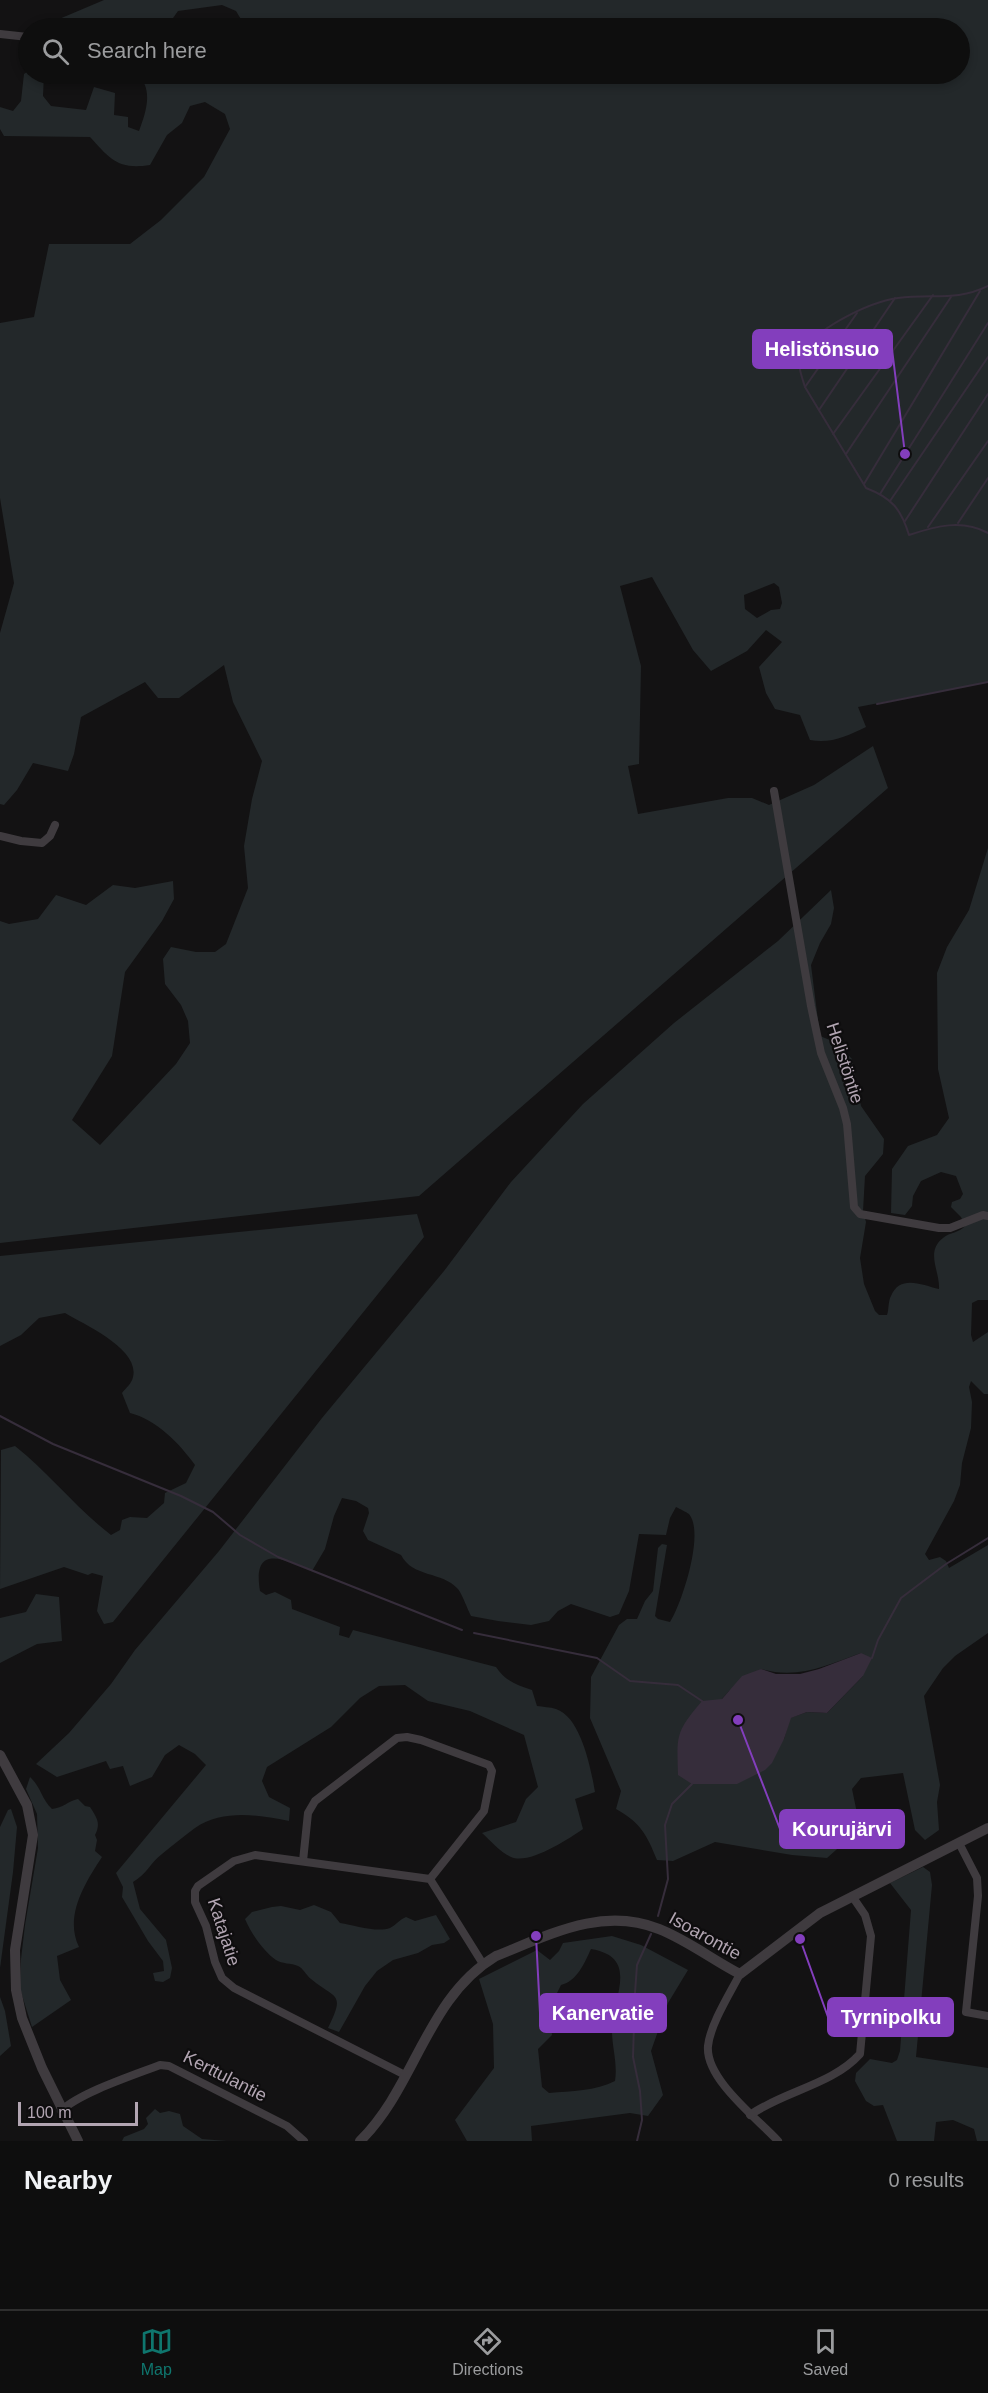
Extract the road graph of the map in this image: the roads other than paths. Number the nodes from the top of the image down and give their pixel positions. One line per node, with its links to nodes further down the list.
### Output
1 (0, 34): 2 (street)
2 (18, 36)
3 (774, 791): 6 (street, Helistöntie)
4 (55, 825): 5 (street)
5 (0, 836)
6 (988, 1216)
7 (0, 1755): 17 (street)
8 (988, 1828): 9 (street, Isoarontie)
9 (959, 1843): 12 (street, Isoarontie); 15 (street)
10 (303, 1861): 11 (street, Katajatie); 11 (street); 16 (street, Katajatie)
11 (430, 1880): 13 (street)
12 (852, 1896): 14 (street, Isoarontie); 18 (street)
13 (483, 1964): 14 (street, Isoarontie); 16 (street, Isoarontie)
14 (740, 1974): 18 (street)
15 (988, 2016)
16 (405, 2075): 21 (street, Isoarontie)
17 (61, 2111): 19 (street); 20 (street, Kerttulantie)
18 (750, 2115): 22 (street)
19 (78, 2141)
20 (304, 2141)
21 (360, 2141)
22 (778, 2141)

